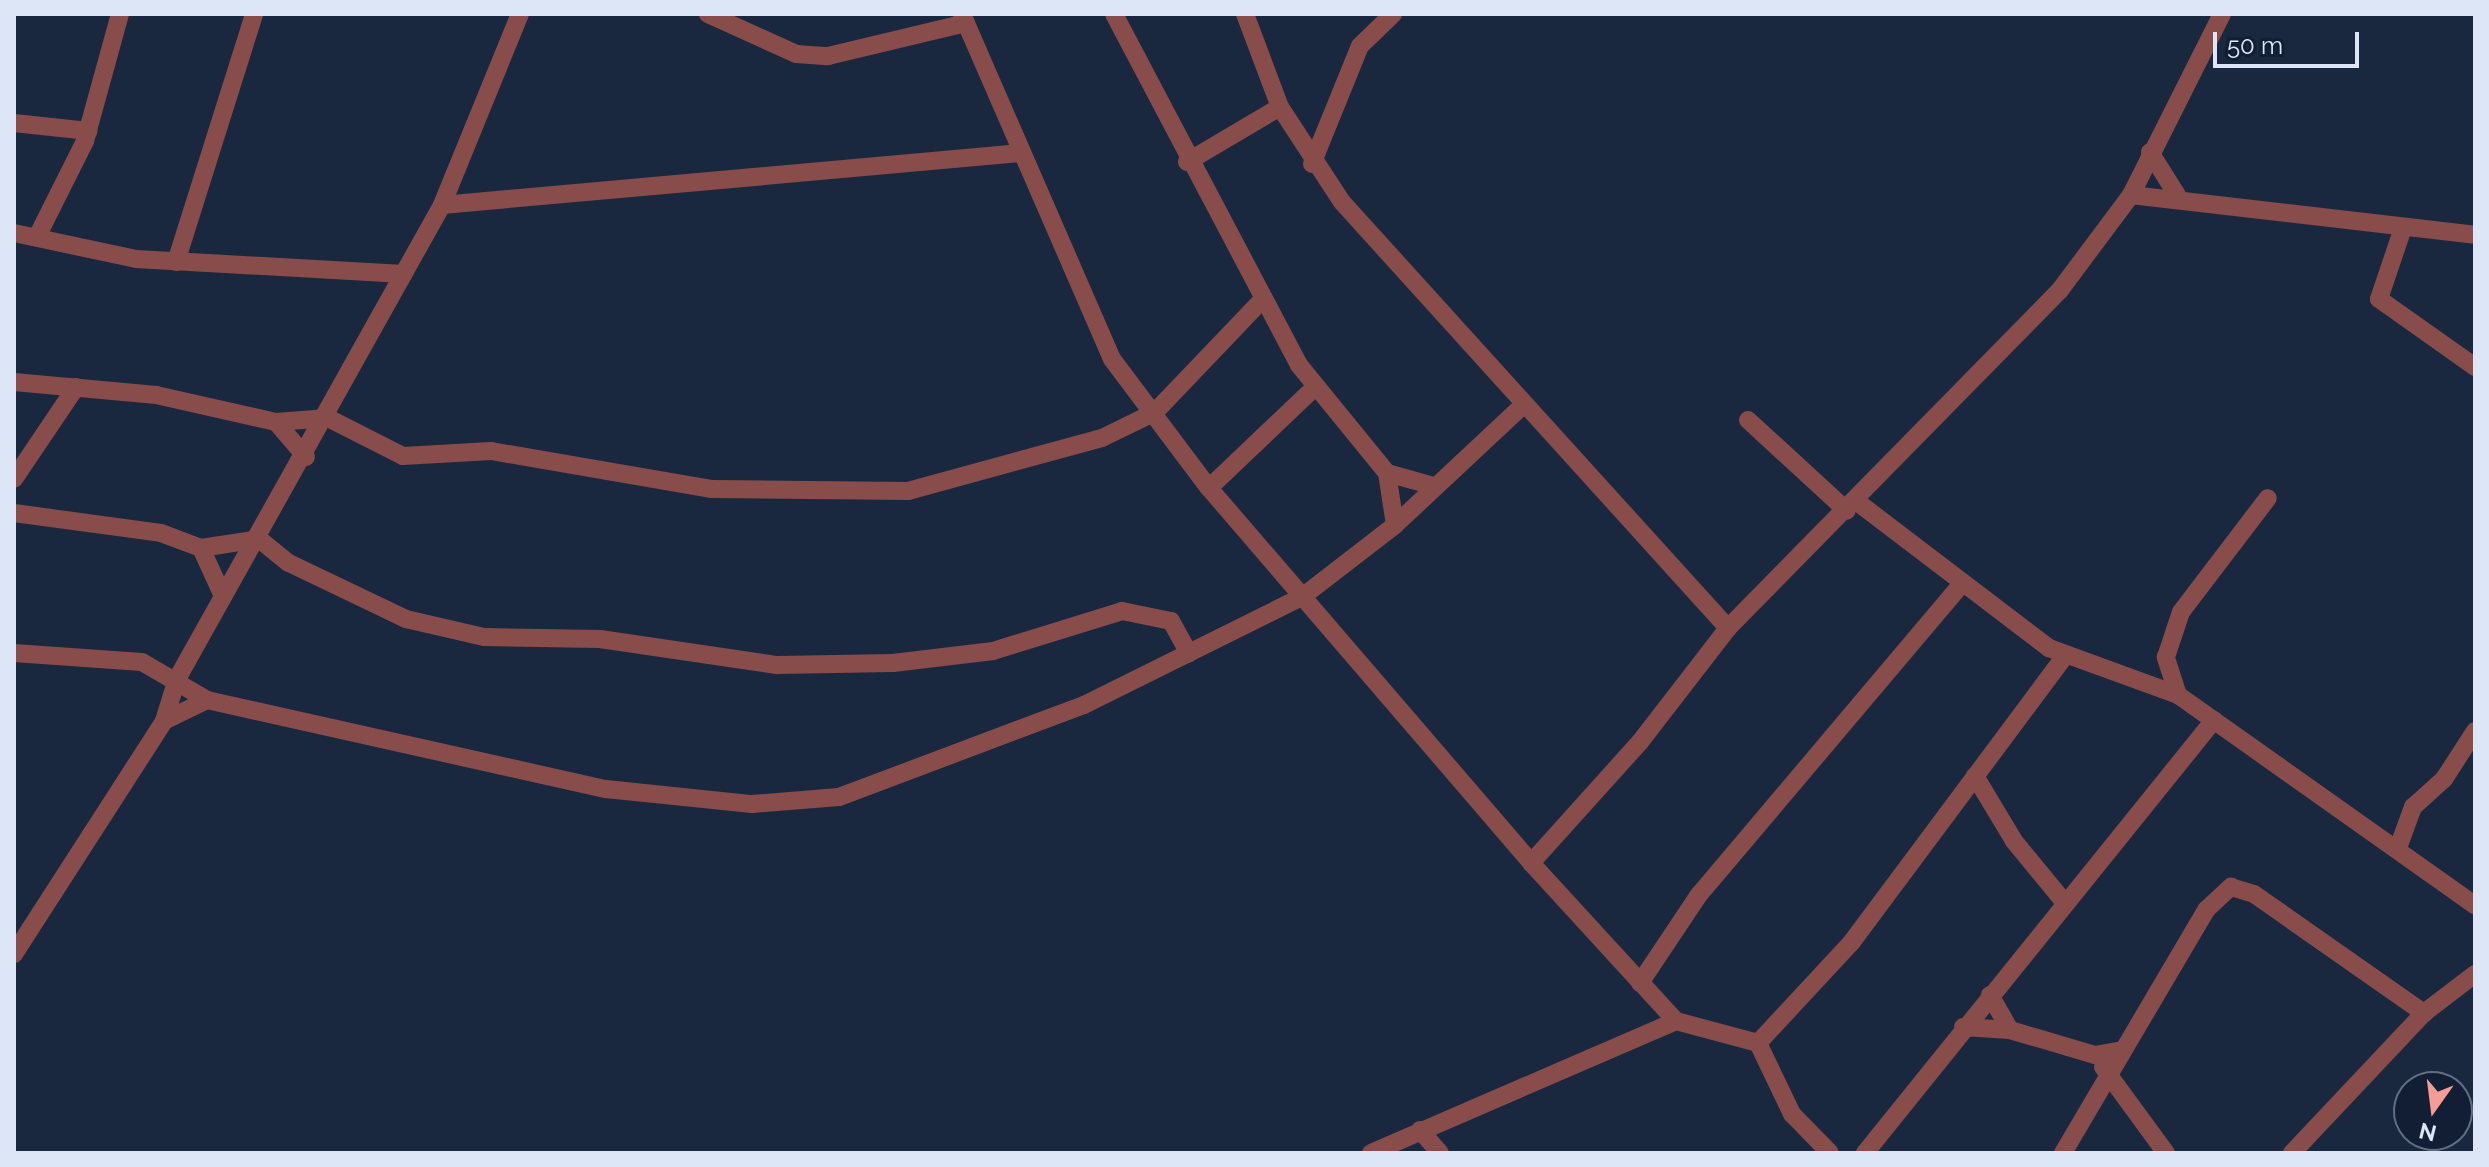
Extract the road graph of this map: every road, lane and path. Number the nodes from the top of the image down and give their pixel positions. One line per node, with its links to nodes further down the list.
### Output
1 (120, 14): 12 (street)
2 (254, 14): 24 (street)
3 (520, 14): 19 (street)
4 (708, 14): 9 (street)
5 (1114, 14): 15 (street)
6 (1245, 14): 10 (street)
7 (1393, 14): 16 (street)
8 (2222, 14): 13 (street)
9 (964, 18): 14 (street)
10 (1280, 107): 15 (street); 16 (street)
11 (14, 123): 12 (street)
12 (89, 131): 23 (street)
13 (2150, 152): 17 (street); 18 (street)
14 (1021, 153): 19 (street); 32 (street)
15 (1187, 162): 26 (street)
16 (1312, 164): 31 (street)
17 (2131, 195): 18 (street); 42 (street)
18 (2177, 195): 20 (street)
19 (442, 205): 25 (street)
20 (2403, 228): 22 (street); 27 (street)
21 (14, 233): 23 (street)
22 (2475, 235)
23 (37, 237): 24 (street)
24 (176, 262): 25 (street)
25 (404, 274): 33 (street)
26 (1261, 301): 30 (street); 32 (street)
27 (2475, 367)
28 (14, 382): 29 (street)
29 (76, 387): 35 (street); 38 (street)
30 (1313, 389): 37 (street); 40 (street)
31 (1521, 407): 39 (street); 50 (street)
32 (1155, 412): 33 (street); 40 (street)
33 (328, 418): 35 (street); 36 (street)
34 (1748, 420): 42 (street)
35 (276, 422): 36 (street)
36 (306, 457): 45 (street)
37 (1387, 473): 39 (street); 44 (street)
38 (14, 479)
39 (1434, 486): 44 (street)
40 (1209, 488): 49 (street)
41 (2268, 498): 54 (street)
42 (1852, 506): 47 (street); 50 (street)
43 (14, 513): 46 (street)
44 (1395, 525): 49 (street)
45 (259, 539): 46 (street); 48 (street); 52 (street)
46 (201, 548): 48 (street)
47 (1961, 585): 53 (street); 69 (street)
48 (223, 596): 56 (street)
49 (1302, 597): 52 (street); 64 (street)
50 (1728, 628): 64 (street)
51 (14, 653): 56 (street)
52 (1189, 653): 58 (street)
53 (2065, 656): 55 (street); 62 (street)
54 (2166, 657): 55 (street); 57 (street)
55 (2132, 677): 57 (street)
56 (177, 679): 58 (street); 60 (street)
57 (2178, 695): 59 (street)
58 (207, 700): 60 (street)
59 (2214, 720): 63 (street); 65 (street)
60 (164, 721): 67 (street)
61 (2475, 731): 63 (street)
62 (1975, 776): 65 (street); 75 (street)
63 (2398, 848): 66 (street)
64 (1531, 863): 69 (street)
65 (2065, 903): 70 (street)
66 (2475, 905)
67 (14, 954)
68 (2475, 974): 71 (street)
69 (1640, 983): 72 (street)
70 (1990, 995): 73 (street); 74 (street)
71 (2424, 1013): 76 (street); 86 (street)
72 (1676, 1021): 75 (street); 79 (street)
73 (1963, 1027): 74 (street); 83 (street)
74 (2010, 1030): 77 (street)
75 (1758, 1043): 82 (street)
76 (2123, 1050): 77 (street); 78 (street)
77 (2095, 1055): 78 (street)
78 (2108, 1073): 84 (street); 85 (street)
79 (1420, 1130): 80 (street); 81 (street)
80 (1371, 1153)
81 (1440, 1153)
82 (1830, 1153)
83 (1865, 1153)
84 (2063, 1153)
85 (2166, 1153)
86 (2292, 1153)

